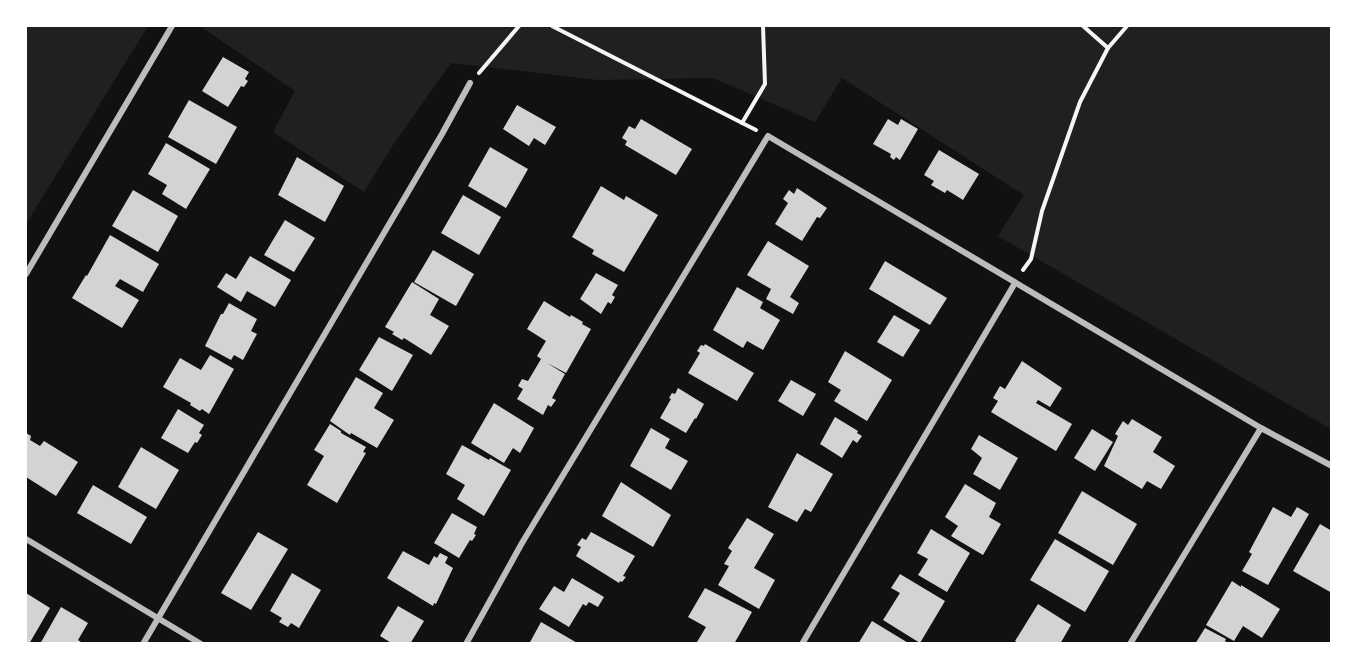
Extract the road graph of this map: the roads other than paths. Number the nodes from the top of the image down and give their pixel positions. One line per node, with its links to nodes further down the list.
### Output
1 (172, 26): 3 (street)
2 (470, 83): 8 (street)
3 (26, 274)
4 (1015, 283): 5 (street); 11 (street); 12 (street)
5 (1261, 428): 6 (street); 13 (street)
6 (1332, 466)
7 (26, 539): 8 (street)
8 (159, 618): 9 (street); 10 (street)
9 (143, 644)
10 (201, 644)
11 (466, 644)
12 (802, 644)
13 (1130, 644)

